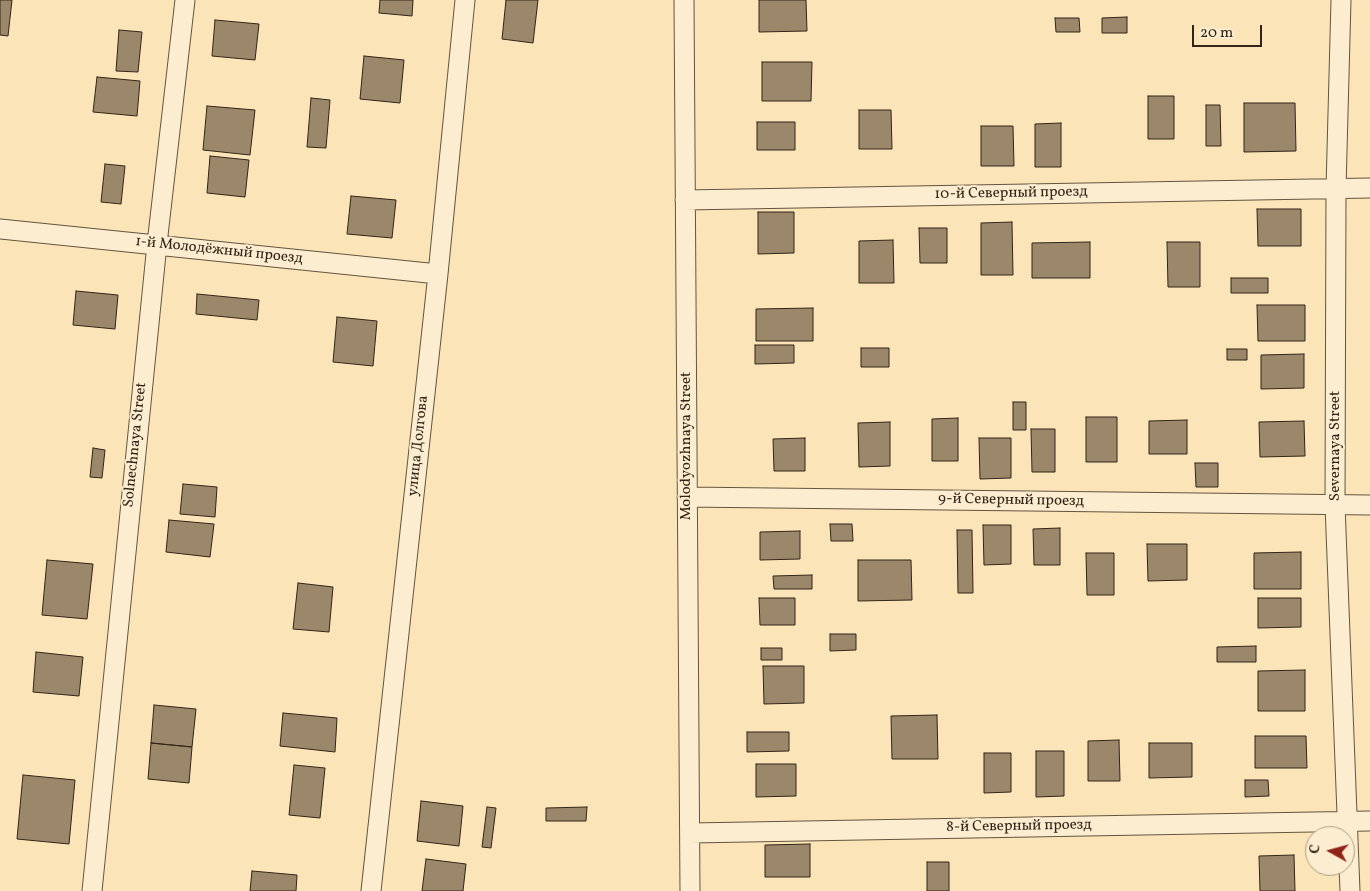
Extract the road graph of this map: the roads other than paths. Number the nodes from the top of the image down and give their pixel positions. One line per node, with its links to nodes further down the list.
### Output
1 (185, 0): 9 (street, Solnechnaya Street)
2 (465, 0): 10 (street, улица Долгова)
3 (684, 0): 7 (street, Molodyozhnaya Street)
4 (1341, 0): 5 (street, Severnaya Street)
5 (1336, 188): 6 (street, 10-й Северный проезд); 7 (street, 10-й Северный проезд); 12 (street, Severnaya Street)
6 (1370, 188)
7 (685, 200): 11 (street, Molodyozhnaya Street)
8 (0, 229): 9 (street, 1-й Молодёжный проезд)
9 (157, 244): 10 (street, 1-й Молодёжный проезд); 17 (street, Solnechnaya Street)
10 (438, 274): 18 (street, улица Долгова)
11 (688, 497): 12 (street, 9-й Северный проезд); 16 (street, Molodyozhnaya Street)
12 (1335, 505): 13 (street, 9-й Северный проезд); 14 (street, Severnaya Street)
13 (1370, 505)
14 (1346, 821): 15 (street, 8-й Северный проезд); 16 (street, 8-й Северный проезд); 20 (street, Severnaya Street)
15 (1370, 821)
16 (691, 833): 19 (street, Molodyozhnaya Street)
17 (92, 891)
18 (371, 891)
19 (690, 891)
20 (1350, 891)

